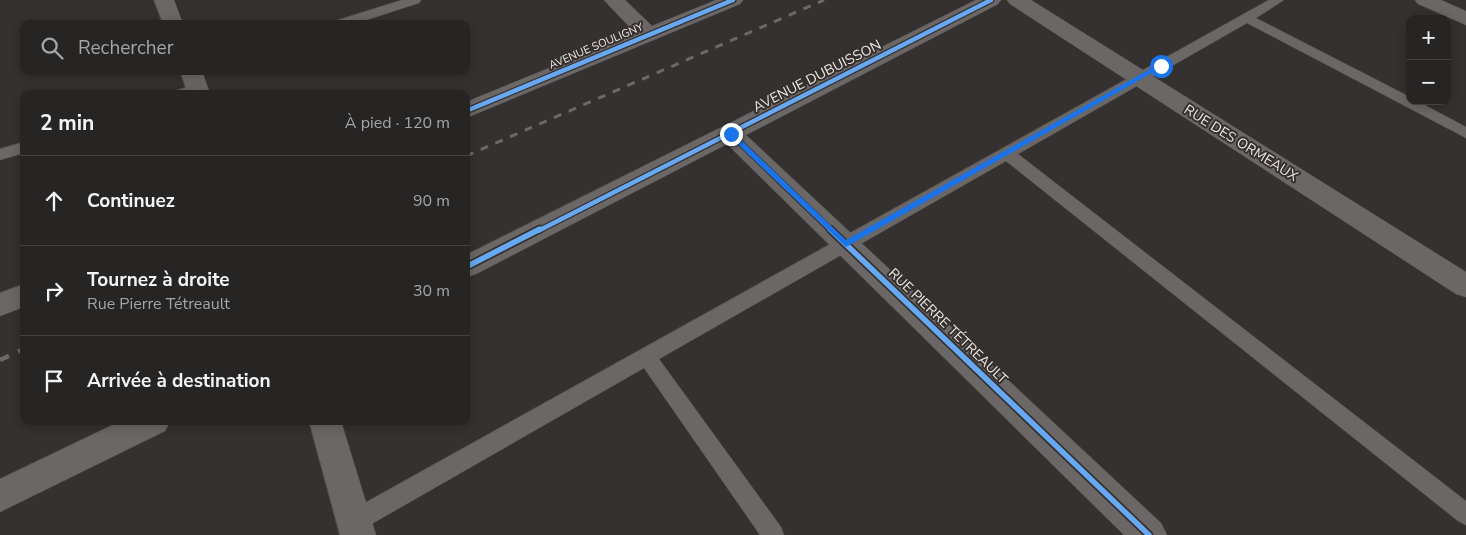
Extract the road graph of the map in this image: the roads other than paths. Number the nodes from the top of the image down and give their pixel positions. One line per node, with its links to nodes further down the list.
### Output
1 (164, 0): 12 (street)
2 (415, 0): 9 (lane)
3 (614, 0): 14 (street)
4 (733, 0): 14 (street, AVENUE SOULIGNY)
5 (991, 0): 17 (street, AVENUE DUBUISSON)
6 (1016, 0): 15 (street, RUE DES ORMEAUX)
7 (1278, 0): 10 (lane)
8 (1425, 0): 11 (street)
9 (397, 3): 13 (lane)
10 (1247, 18): 15 (lane); 18 (lane)
11 (1466, 19)
12 (172, 20)
13 (351, 20)
14 (649, 35): 16 (street, AVENUE SOULIGNY)
15 (1139, 78): 20 (lane); 24 (street, RUE DES ORMEAUX)
16 (470, 109)
17 (731, 134): 22 (street, RUE PIERRE TÉTREAULT); 23 (street, AVENUE DUBUISSON)
18 (1466, 134)
19 (20, 148): 21 (lane)
20 (1007, 153): 22 (lane); 31 (lane)
21 (0, 155)
22 (846, 244): 27 (lane); 34 (street, RUE PIERRE TÉTREAULT)
23 (470, 265)
24 (1466, 286)
25 (20, 297): 26 (street)
26 (0, 305)
27 (646, 356): 32 (lane); 33 (lane)
28 (146, 425): 30 (street)
29 (326, 425): 32 (street)
30 (0, 496)
31 (1466, 514)
32 (356, 528)
33 (773, 535)
34 (1149, 535)

